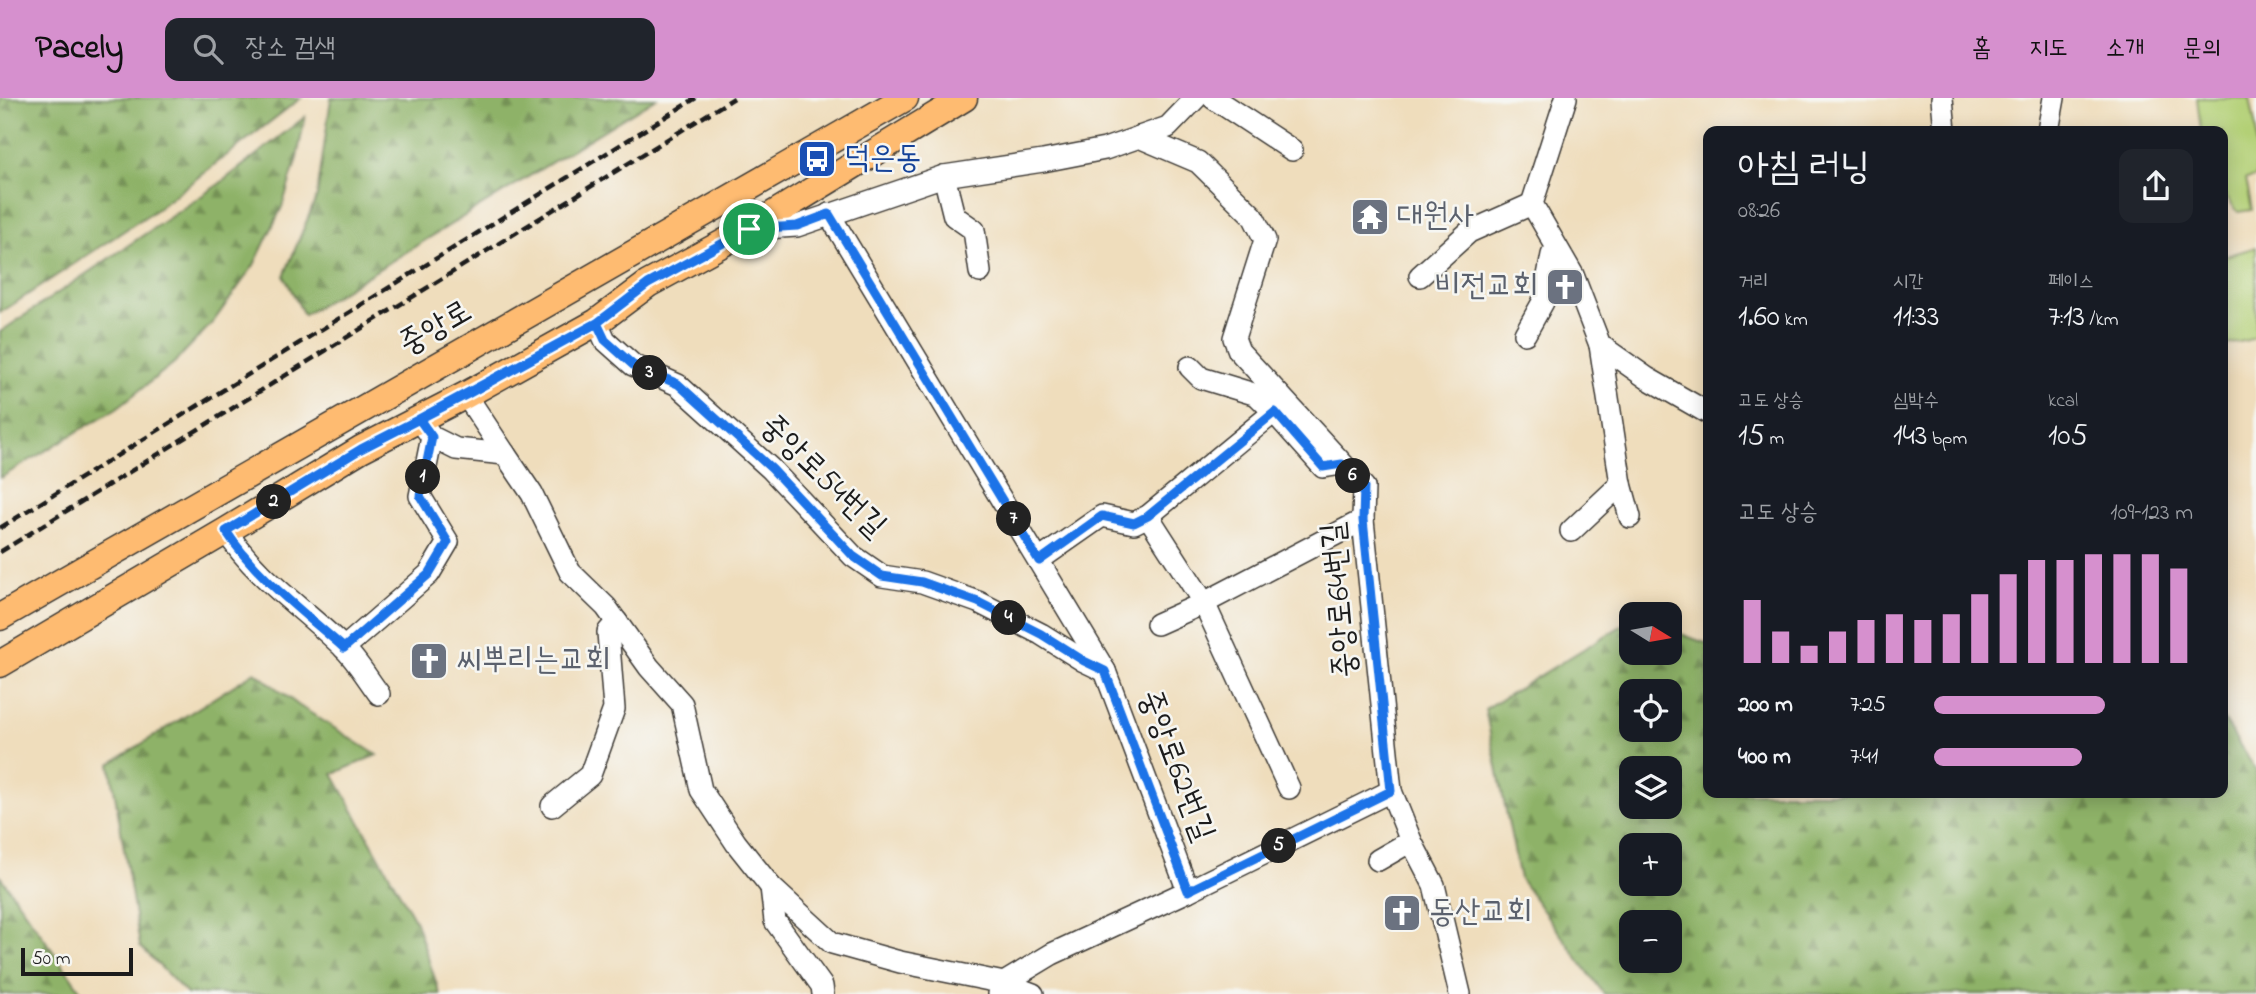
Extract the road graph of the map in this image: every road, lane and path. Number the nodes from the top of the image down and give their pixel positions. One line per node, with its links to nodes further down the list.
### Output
1 (905, 98): 37 (main road, 중앙로)
2 (964, 98): 15 (main road)
3 (1196, 98): 10 (street)
4 (1213, 98): 11 (street)
5 (1566, 98): 13 (street)
6 (1942, 98): 8 (street)
7 (2054, 98): 9 (street)
8 (1945, 126)
9 (2049, 126)
10 (1139, 137): 12 (street); 28 (street, 중앙로64번길)
11 (1292, 150)
12 (944, 176): 14 (street); 17 (street)
13 (1532, 204): 16 (street); 18 (street)
14 (829, 214): 15 (street); 35 (street, 중앙로62번길)
15 (749, 229): 19 (main road)
16 (1559, 252): 20 (street); 21 (street)
17 (979, 272)
18 (1420, 276)
19 (597, 323): 23 (main road); 42 (street, 중앙로54번길)
20 (1525, 334)
21 (1600, 345): 24 (street); 29 (street)
22 (1190, 368): 25 (street)
23 (466, 395): 26 (main road); 27 (street)
24 (1703, 410)
25 (1275, 412): 28 (street); 30 (street)
26 (425, 428): 27 (street); 33 (main road); 40 (street)
27 (505, 454): 38 (street)
28 (1342, 464): 32 (street, 중앙로64번길)
29 (1621, 484): 31 (street); 34 (street)
30 (1148, 516): 35 (street); 36 (street)
31 (1630, 517)
32 (1363, 520): 36 (street); 45 (street, 중앙로64번길)
33 (226, 531): 40 (street); 41 (main road)
34 (1571, 531)
35 (1039, 561): 42 (street, 중앙로62번길)
36 (1204, 603): 39 (street); 44 (street)
37 (0, 618)
38 (617, 622): 46 (street); 49 (street)
39 (1157, 624)
40 (344, 648): 43 (street)
41 (0, 664)
42 (1105, 671): 50 (street, 중앙로62번길)
43 (379, 694)
44 (1289, 788)
45 (1391, 791): 47 (street, 중앙로64번길); 50 (street)
46 (552, 806)
47 (1411, 841): 48 (street); 54 (street, 중앙로64번길)
48 (1378, 860)
49 (771, 887): 51 (street); 52 (street)
50 (1188, 891): 51 (street, 중앙로62번길)
51 (1002, 989): 53 (street)
52 (823, 994)
53 (1033, 994)
54 (1460, 994)

